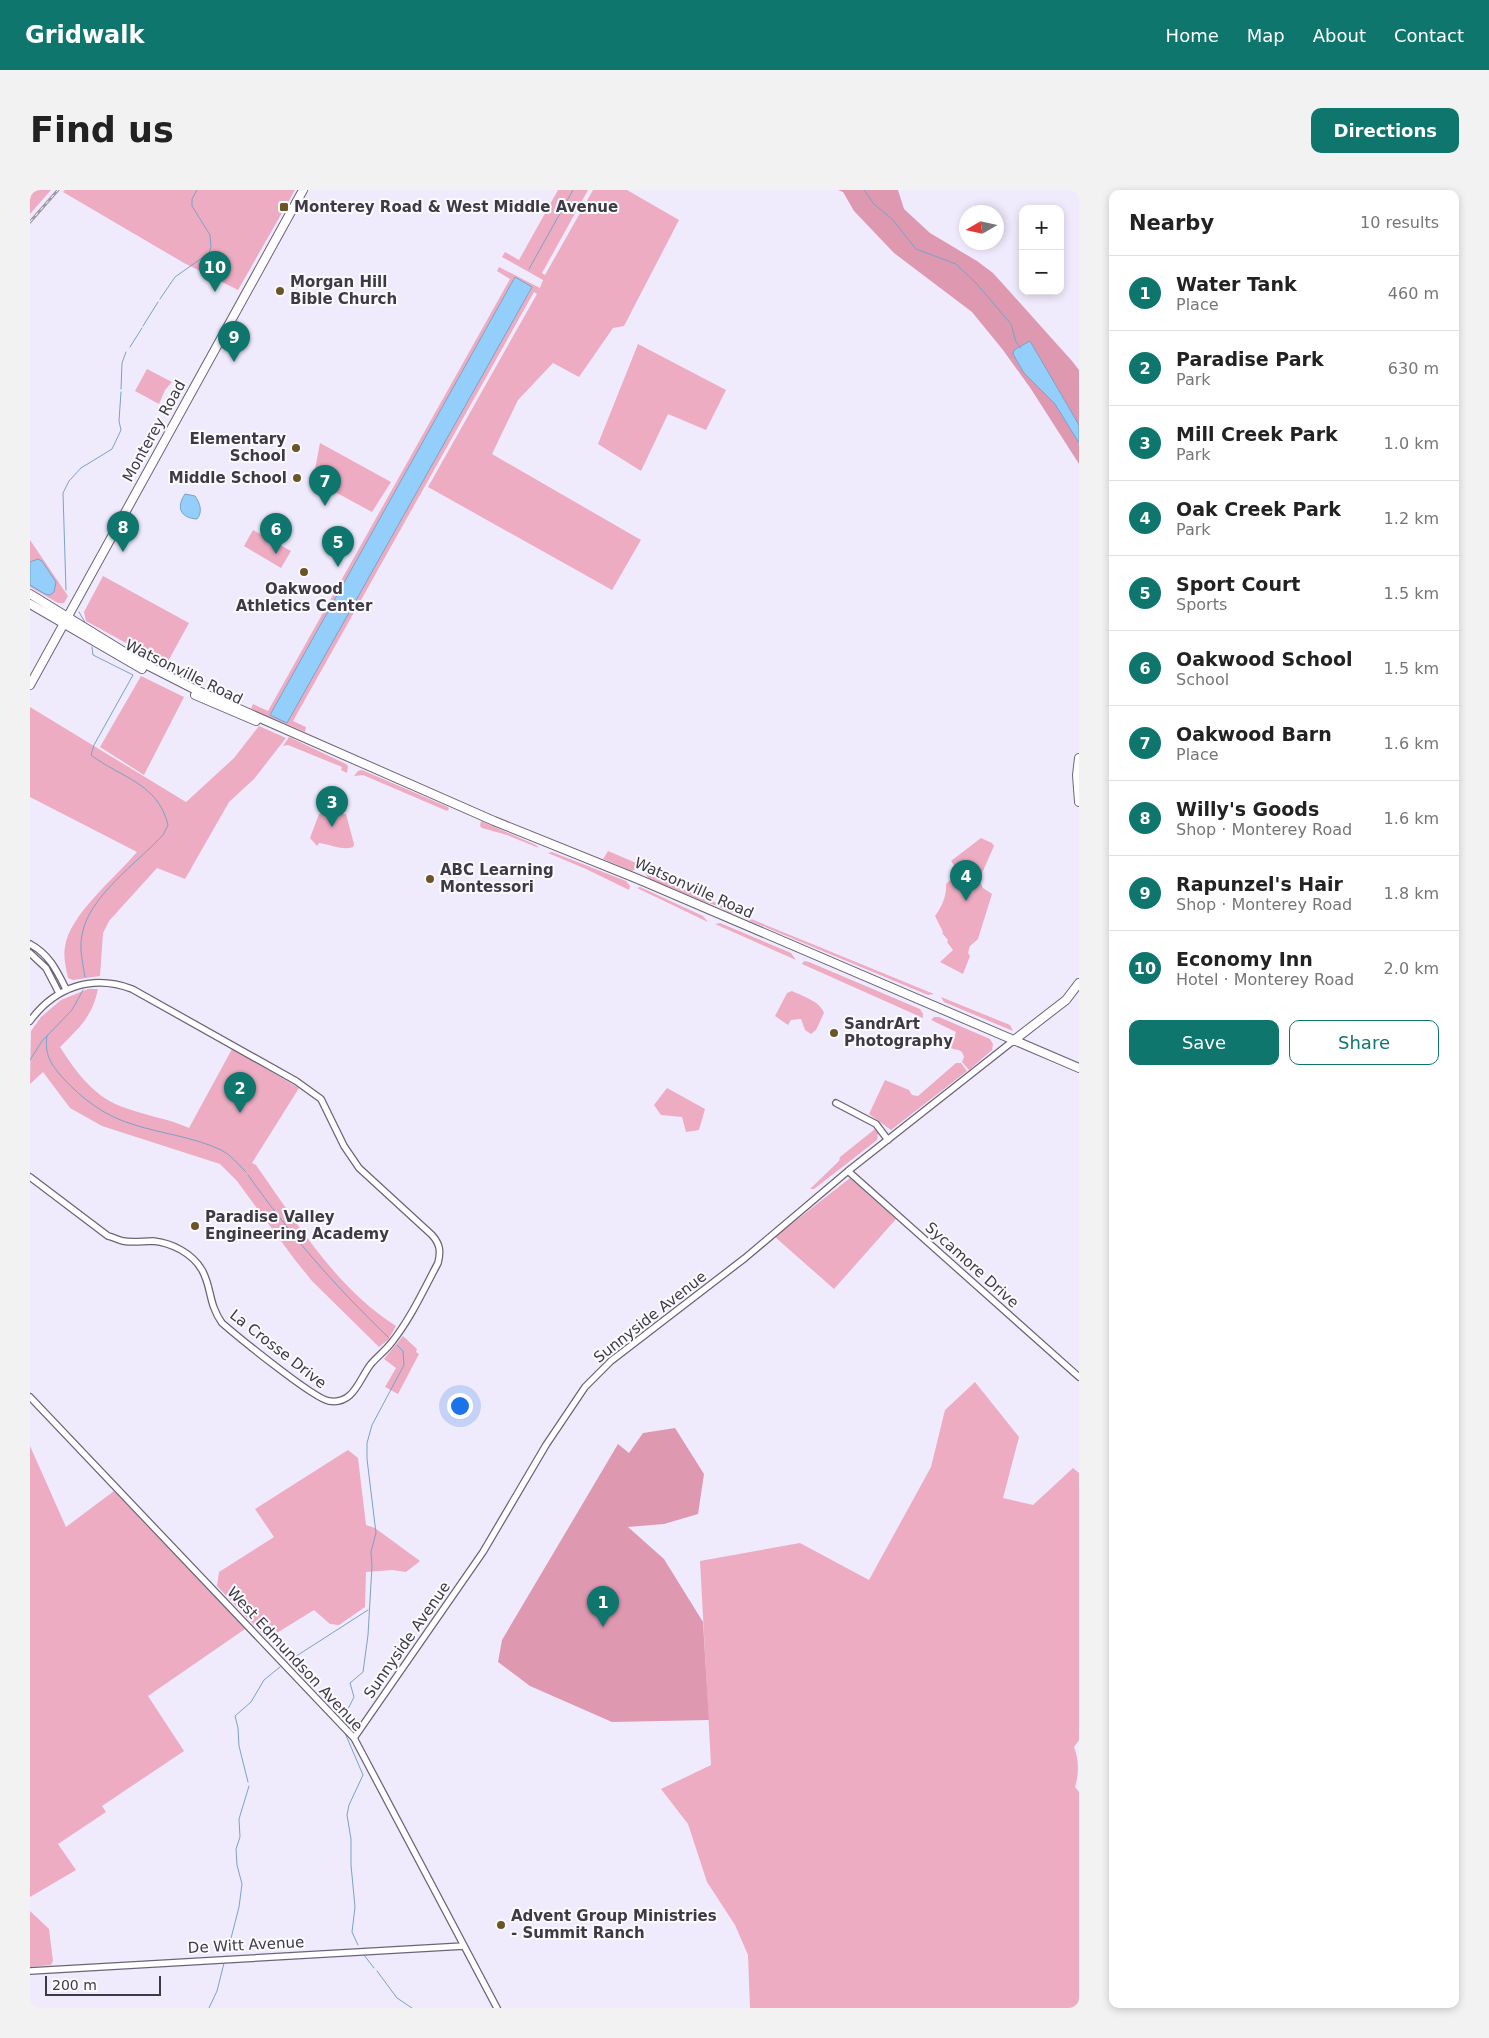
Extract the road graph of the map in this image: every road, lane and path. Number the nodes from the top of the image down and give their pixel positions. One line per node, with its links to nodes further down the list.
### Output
1 (302, 190): 4 (main road, Monterey Road)
2 (30, 594): 4 (main road)
3 (30, 604): 4 (main road)
4 (65, 620): 5 (main road, Monterey Road); 14 (main road, Watsonville Road)
5 (30, 685)
6 (1079, 758): 7 (main road)
7 (1079, 802)
8 (30, 944): 11 (street)
9 (30, 953): 12 (street)
10 (1079, 982): 14 (main road)
11 (66, 989): 12 (street, La Crosse Drive); 19 (street, La Crosse Drive)
12 (59, 993): 13 (street, La Crosse Drive)
13 (30, 1021)
14 (1013, 1041): 15 (main road, Watsonville Road); 17 (street, Sunnyside Avenue)
15 (1079, 1068)
16 (836, 1103): 17 (street)
17 (888, 1140): 18 (street, Sunnyside Avenue)
18 (848, 1171): 20 (street, Sycamore Drive); 22 (street, Sunnyside Avenue)
19 (30, 1177)
20 (1079, 1378)
21 (30, 1396): 22 (street, West Edmundson Avenue)
22 (354, 1738): 23 (street, West Edmundson Avenue)
23 (464, 1946): 24 (street, De Witt Avenue); 25 (street, West Edmundson Avenue)
24 (30, 1971)
25 (497, 2008)

